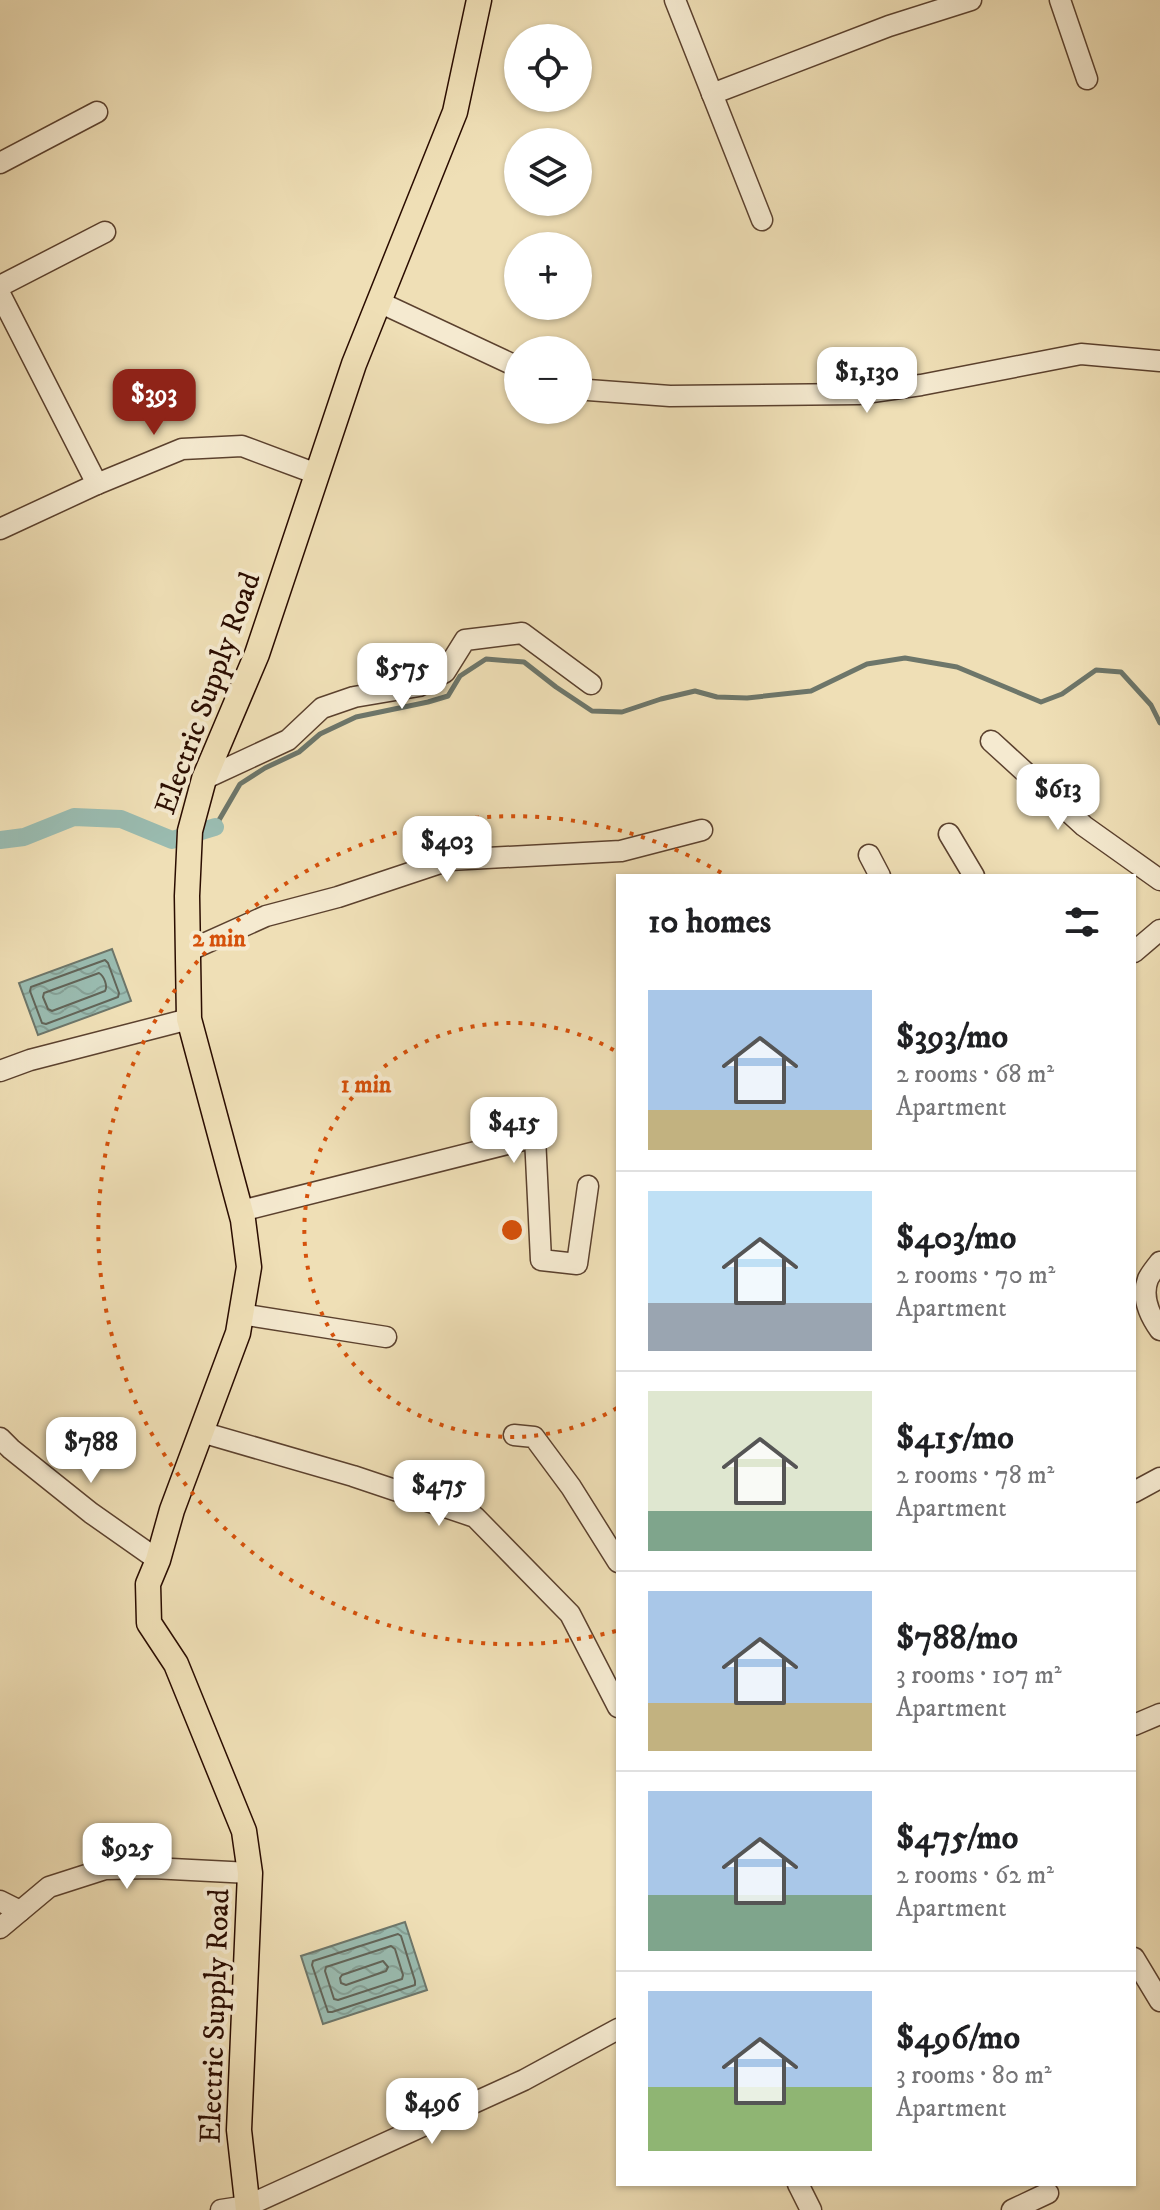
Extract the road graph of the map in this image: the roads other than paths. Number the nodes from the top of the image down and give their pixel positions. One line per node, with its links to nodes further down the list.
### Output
1 (479, 0): 13 (main road, Electric Supply Road)
2 (675, 0): 6 (street)
3 (971, 0): 6 (street)
4 (1060, 0): 5 (street)
5 (1087, 79)
6 (712, 94): 9 (street)
7 (97, 112): 8 (street)
8 (0, 163)
9 (762, 220)
10 (105, 232): 11 (street)
11 (0, 286)
12 (0, 294): 18 (street)
13 (379, 302): 14 (street); 17 (main road, Electric Supply Road)
14 (504, 360)
15 (1160, 361): 16 (street)
16 (592, 388)
17 (317, 474): 18 (street); 22 (main road, Electric Supply Road)
18 (97, 484): 19 (street)
19 (0, 529)
20 (591, 684): 22 (street)
21 (991, 741): 28 (street)
22 (204, 779): 31 (main road, Electric Supply Road)
23 (702, 830): 31 (street)
24 (949, 834): 27 (street)
25 (869, 855): 26 (street)
26 (879, 874)
27 (973, 874)
28 (1160, 880)
29 (1160, 930): 30 (street)
30 (1136, 950)
31 (188, 951): 32 (main road, Electric Supply Road)
32 (189, 1019): 33 (street); 35 (main road, Electric Supply Road)
33 (0, 1071)
34 (588, 1186): 35 (street)
35 (241, 1211): 37 (main road, Electric Supply Road)
36 (1160, 1262): 38 (street)
37 (241, 1314): 39 (street); 40 (main road, Electric Supply Road)
38 (1160, 1330)
39 (386, 1337)
40 (201, 1432): 46 (main road, Electric Supply Road); 47 (street)
41 (514, 1435): 45 (street)
42 (0, 1438): 46 (street)
43 (1160, 1478): 44 (street)
44 (1136, 1491)
45 (616, 1559)
46 (158, 1560): 50 (main road, Electric Supply Road)
47 (616, 1703)
48 (1160, 1714): 49 (street)
49 (1136, 1724)
50 (250, 1873): 52 (street); 59 (main road, Electric Supply Road)
51 (0, 1901): 52 (street)
52 (20, 1911): 53 (street)
53 (0, 1928)
54 (1136, 1961): 55 (street)
55 (1160, 2001)
56 (616, 2030): 59 (street)
57 (799, 2186): 61 (street)
58 (1048, 2193): 62 (street)
59 (248, 2208): 60 (street)
60 (221, 2210)
61 (811, 2210)
62 (1012, 2210)

